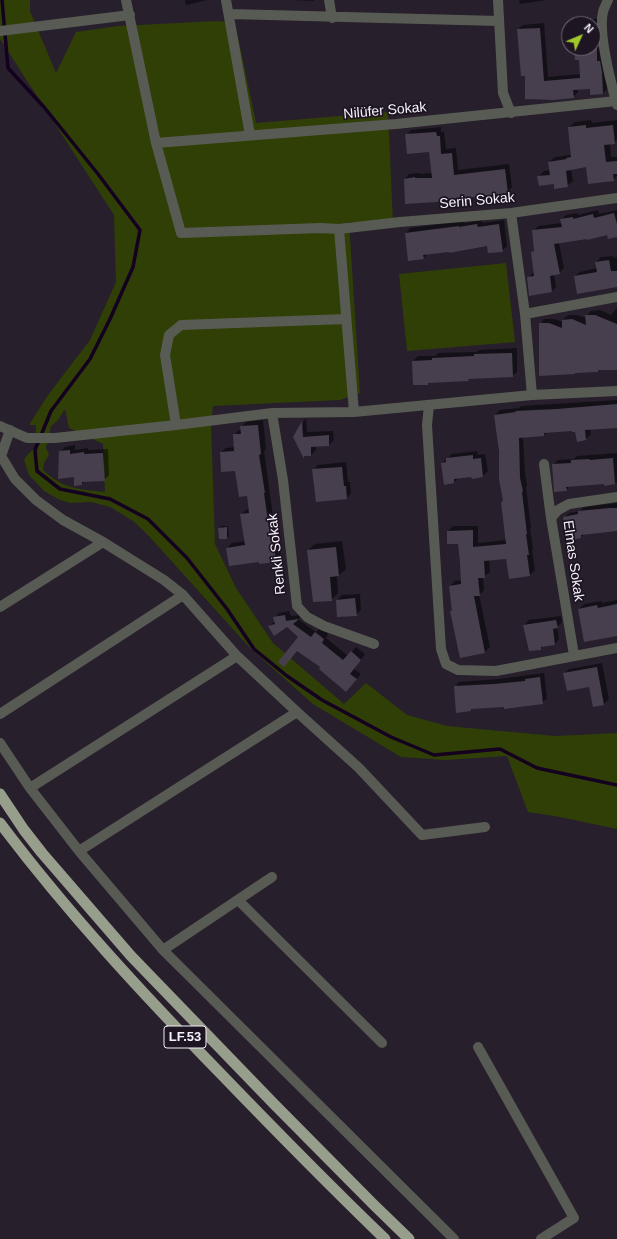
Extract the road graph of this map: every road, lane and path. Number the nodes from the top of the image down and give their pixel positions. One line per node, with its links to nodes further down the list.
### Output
1 (126, 0): 7 (street)
2 (226, 0): 6 (street)
3 (328, 0): 8 (street)
4 (498, 0): 9 (street)
5 (608, 0): 11 (street)
6 (230, 14): 8 (street); 13 (street)
7 (130, 15): 10 (street); 14 (street)
8 (332, 18): 9 (street)
9 (500, 21): 12 (street)
10 (0, 31)
11 (616, 103): 12 (street, Nilüfer Sokak)
12 (511, 112): 13 (street, Nilüfer Sokak)
13 (250, 135): 14 (street, Nilüfer Sokak)
14 (156, 143): 17 (street, Serin Sokak)
15 (617, 198): 16 (street, Serin Sokak)
16 (511, 213): 17 (street, Serin Sokak); 19 (street)
17 (339, 229): 20 (street)
18 (617, 297): 19 (street)
19 (525, 314): 22 (street)
20 (346, 319): 24 (street); 26 (street)
21 (617, 391): 22 (street)
22 (532, 395): 23 (street)
23 (429, 405): 24 (street); 37 (street)
24 (354, 412): 25 (street)
25 (272, 413): 26 (street); 35 (street, Renkli Sokak)
26 (176, 425): 28 (street)
27 (0, 426): 28 (street)
28 (10, 430): 32 (street)
29 (544, 464): 31 (street)
30 (617, 497): 31 (street, Elmas Sokak)
31 (551, 518): 37 (street, Elmas Sokak)
32 (103, 542): 33 (street); 34 (street)
33 (183, 595): 38 (street); 40 (street)
34 (0, 607)
35 (374, 644)
36 (617, 648): 37 (street)
37 (574, 655)
38 (237, 656): 39 (street); 42 (street)
39 (297, 712): 46 (street); 48 (street)
40 (0, 714)
41 (0, 743): 42 (street)
42 (30, 788): 48 (street)
43 (0, 790): 47 (highway)
44 (0, 794): 47 (highway, LF.53)
45 (0, 823): 54 (highway, LF.53)
46 (485, 826)
47 (24, 830): 55 (highway, LF.53)
48 (79, 850): 51 (street)
49 (272, 877): 50 (street)
50 (238, 900): 51 (street); 52 (street)
51 (163, 950): 56 (street)
52 (382, 1044)
53 (478, 1047): 57 (street)
54 (385, 1239)
55 (409, 1239)
56 (454, 1239)
57 (541, 1239)

